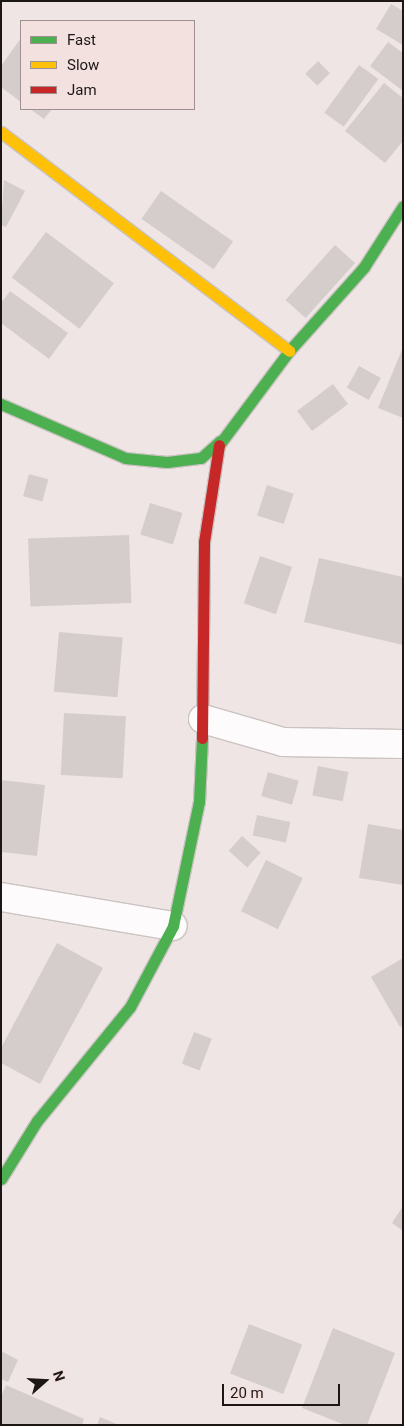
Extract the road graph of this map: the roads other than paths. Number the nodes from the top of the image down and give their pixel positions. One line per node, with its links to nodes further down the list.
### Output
1 (1, 132): 3 (street)
2 (403, 206): 3 (street)
3 (289, 351): 5 (street)
4 (1, 404): 5 (street)
5 (220, 441): 6 (street)
6 (203, 719): 7 (street); 9 (street)
7 (403, 744)
8 (1, 897): 9 (street)
9 (173, 926): 10 (street)
10 (1, 1179)

